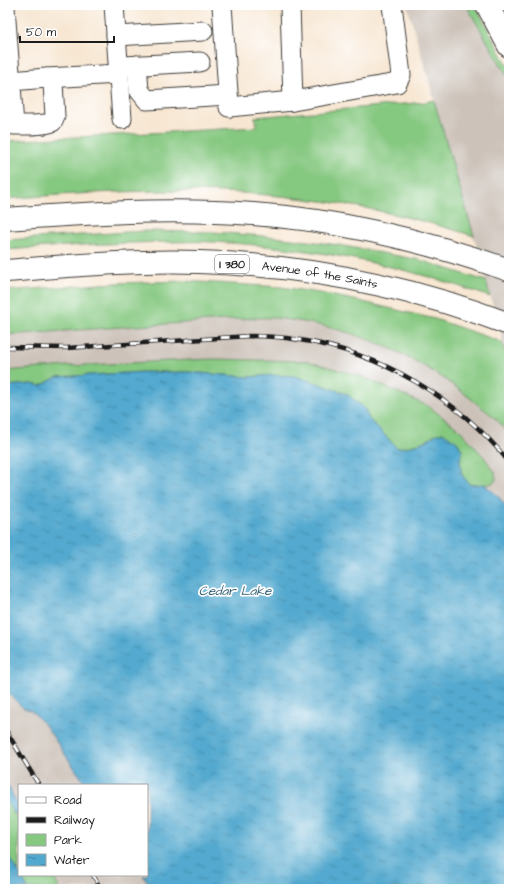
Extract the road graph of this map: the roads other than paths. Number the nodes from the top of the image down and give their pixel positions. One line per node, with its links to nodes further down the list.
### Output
1 (114, 5): 8 (street)
2 (222, 5): 16 (street)
3 (290, 5): 15 (street)
4 (392, 5): 15 (street)
5 (487, 5): 9 (main road)
6 (5, 7): 14 (street)
7 (203, 31): 8 (street)
8 (116, 36): 12 (street)
9 (509, 46)
10 (200, 62): 11 (street)
11 (137, 65): 12 (street); 16 (street)
12 (119, 70): 13 (street); 17 (street)
13 (47, 78): 14 (street); 14 (street)
14 (11, 81)
15 (293, 101): 16 (street)
16 (228, 105)
17 (122, 119)
18 (5, 219): 19 (main road)
19 (509, 270)
20 (5, 271): 21 (main road, Avenue of the Saints / I 380)
21 (509, 324)

